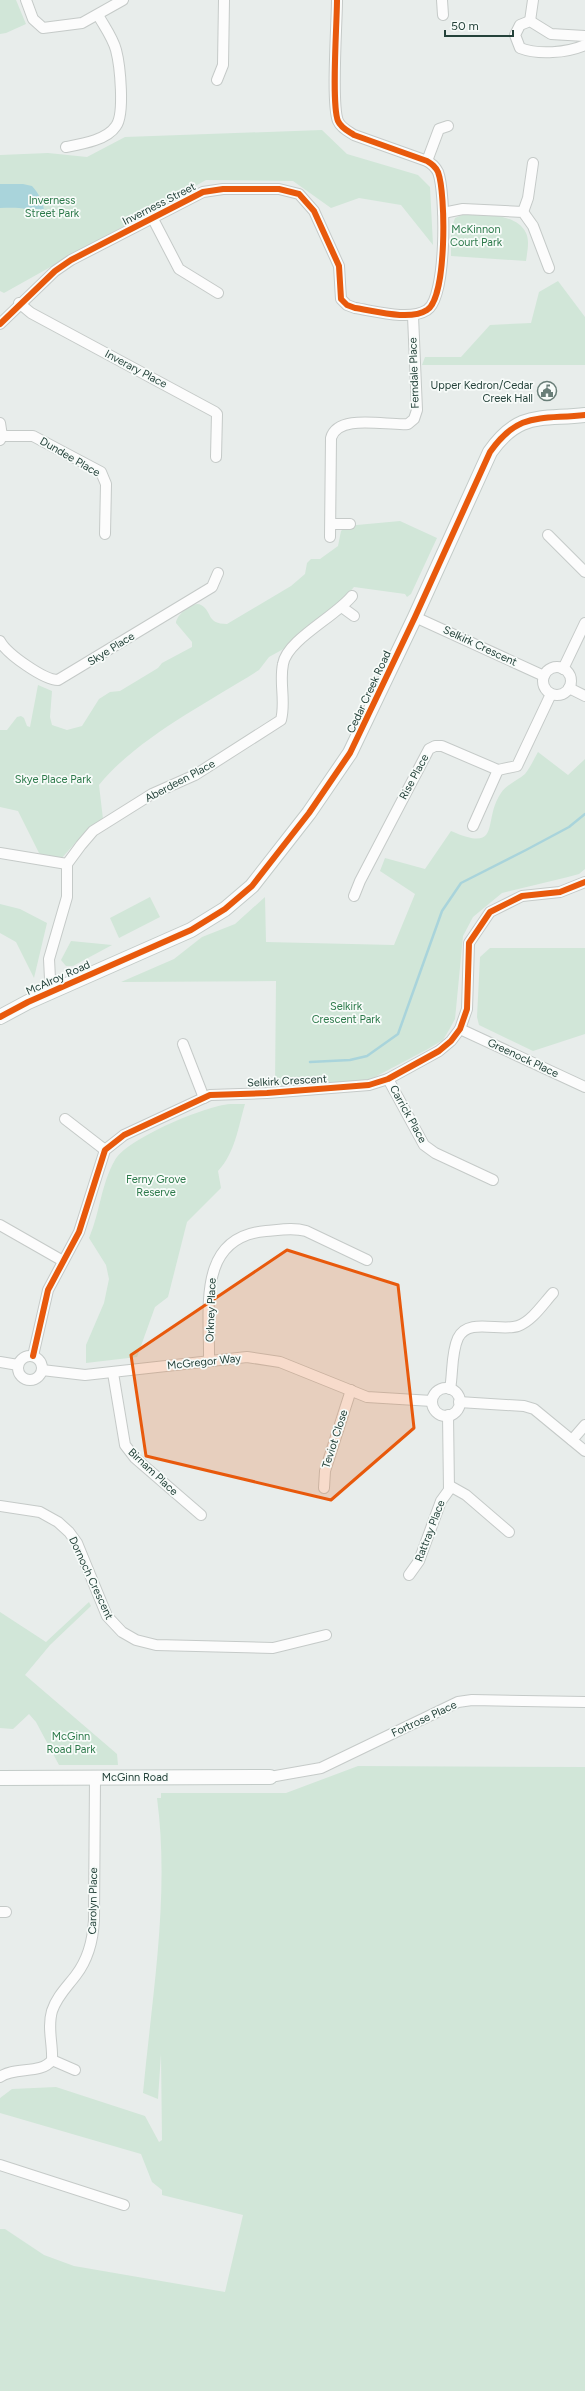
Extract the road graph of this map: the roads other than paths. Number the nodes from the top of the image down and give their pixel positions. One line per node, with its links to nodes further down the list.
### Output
1 (26, 0): 7 (street)
2 (123, 0): 7 (street)
3 (224, 0): 12 (street)
4 (337, 0): 15 (street)
5 (442, 0): 8 (street)
6 (533, 0): 9 (street)
7 (98, 15): 14 (street)
8 (442, 15)
9 (530, 21): 10 (street); 11 (street)
10 (585, 36)
11 (585, 45)
12 (217, 80)
13 (441, 126): 15 (street)
14 (66, 147)
15 (427, 161): 18 (street)
16 (533, 163): 17 (street)
17 (523, 212): 18 (street); 20 (street)
18 (443, 213): 23 (street)
19 (153, 219): 21 (street); 22 (street, Inverness Street); 23 (street, Inverness Street)
20 (549, 268)
21 (218, 293)
22 (19, 303): 24 (street, Inverness Street); 28 (street, Inverary Place)
23 (413, 316): 29 (street, Ferndale Place)
24 (0, 324)
25 (585, 415): 39 (street, Cedar Creek Road)
26 (0, 423): 27 (street)
27 (1, 438): 31 (street, Dundee Place)
28 (216, 457)
29 (331, 524): 30 (street); 33 (street, Ferndale Place)
30 (350, 524)
31 (105, 534)
32 (548, 536): 34 (street)
33 (330, 537)
34 (585, 572)
35 (218, 573): 41 (street, Skye Place)
36 (352, 596): 37 (street, Aberdeen Place)
37 (343, 608): 38 (street); 50 (street, Aberdeen Place)
38 (354, 616)
39 (416, 617): 43 (street, Selkirk Crescent); 53 (street, Cedar Creek Road)
40 (585, 623): 42 (street)
41 (0, 641)
42 (563, 669): 43 (street); 44 (street)
43 (544, 676): 45 (street)
44 (569, 688): 45 (street); 46 (street)
45 (551, 694): 47 (street)
46 (585, 696)
47 (498, 770): 48 (street); 52 (street, Rise Place)
48 (473, 826)
49 (0, 853): 50 (street)
50 (67, 864): 54 (street)
51 (585, 882): 56 (street, Selkirk Crescent)
52 (354, 896)
53 (125, 960): 54 (street, McAlroy Road)
54 (55, 990): 55 (street, McAlroy Road)
55 (0, 1017)
56 (460, 1029): 58 (street, Selkirk Crescent); 59 (street, Greenock Place)
57 (183, 1044): 60 (street)
58 (388, 1079): 60 (street, Selkirk Crescent); 63 (street, Carrick Place)
59 (585, 1087)
60 (204, 1098): 62 (street, Selkirk Crescent)
61 (64, 1119): 62 (street)
62 (105, 1150): 66 (street)
63 (493, 1180)
64 (0, 1225): 66 (street)
65 (367, 1260): 69 (street, Orkney Place)
66 (63, 1261): 68 (street)
67 (553, 1293): 74 (street)
68 (33, 1356): 71 (street); 72 (street)
69 (209, 1360): 73 (street, McGregor Way); 75 (street, McGregor Way)
70 (0, 1362): 71 (street)
71 (18, 1365): 72 (street)
72 (42, 1370): 73 (street, McGregor Way)
73 (113, 1373): 85 (street, Birnam Place)
74 (450, 1389): 76 (street); 77 (street)
75 (351, 1390): 76 (street, McGregor Way); 83 (street, Teviot Close)
76 (432, 1401): 78 (street)
77 (459, 1402): 78 (street); 80 (street)
78 (448, 1415): 82 (street, Rattray Place)
79 (585, 1425): 80 (street)
80 (572, 1440): 81 (street)
81 (585, 1451)
82 (450, 1486): 86 (street); 87 (street, Rattray Place)
83 (324, 1488)
84 (0, 1506): 88 (street, Dornoch Crescent)
85 (201, 1515)
86 (509, 1532)
87 (409, 1575)
88 (326, 1635)
89 (585, 1702): 91 (street, Fortrose Place)
90 (95, 1777): 91 (street, McGinn Road); 92 (street, McGinn Road); 93 (street, Carolyn Place)
91 (270, 1777)
92 (0, 1778)
93 (52, 2060): 94 (street); 95 (street)
94 (75, 2070)
95 (0, 2077)
96 (0, 2165): 97 (street)
97 (124, 2205)

